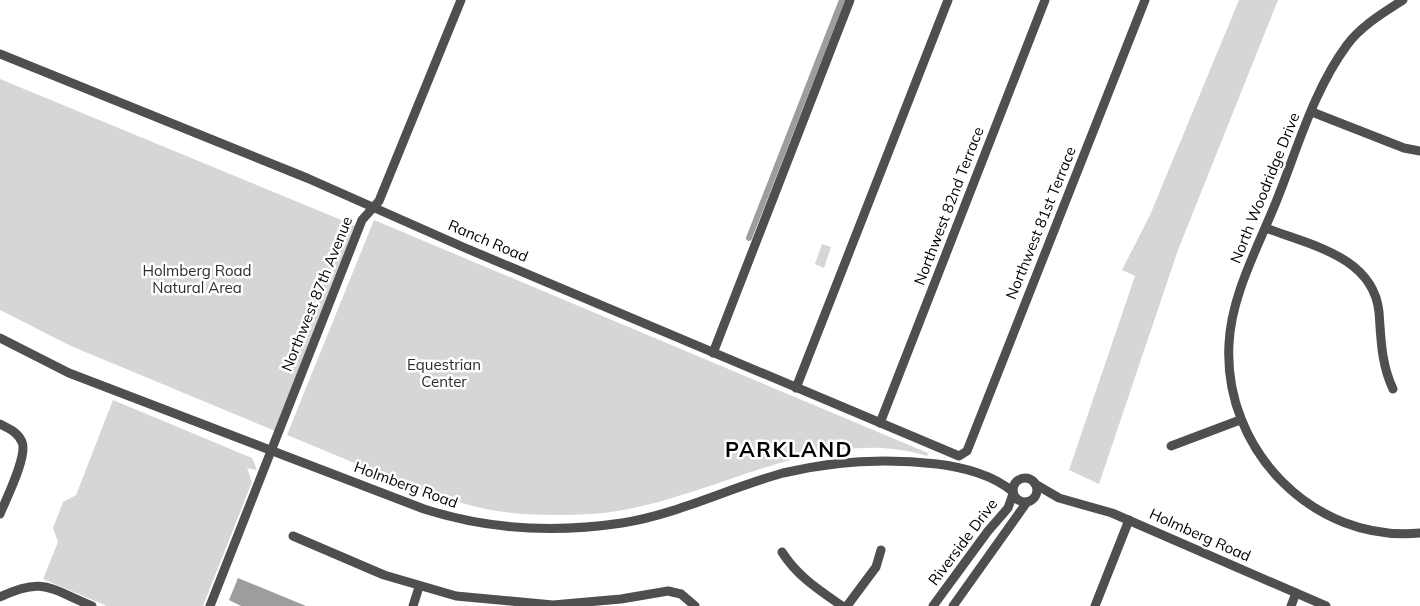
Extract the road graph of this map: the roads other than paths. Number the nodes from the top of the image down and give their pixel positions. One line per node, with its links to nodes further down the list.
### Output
1 (461, 0): 10 (street, Northwest 87th Avenue)
2 (850, 0): 13 (street)
3 (948, 0): 14 (street)
4 (1046, 0): 17 (street, Northwest 82nd Terrace)
5 (1145, 0): 21 (street, Northwest 81st Terrace)
6 (1403, 0): 8 (street, North Woodridge Drive)
7 (0, 54): 10 (street, Ranch Road)
8 (1312, 112): 9 (street); 11 (street, North Woodridge Drive)
9 (1420, 151)
10 (373, 207): 13 (street, Ranch Road); 20 (street, Northwest 87th Avenue)
11 (1266, 228): 15 (street); 16 (street, North Woodridge Drive)
12 (0, 338): 20 (street, Holmberg Road)
13 (713, 353): 14 (street, Ranch Road)
14 (796, 388): 17 (street, Ranch Road)
15 (1393, 389)
16 (1240, 420): 19 (street); 31 (street, North Woodridge Drive)
17 (880, 423): 21 (street, Ranch Road)
18 (0, 424): 28 (street)
19 (1171, 446)
20 (271, 450): 23 (street, Holmberg Road); 39 (street, Northwest 87th Avenue)
21 (963, 455)
22 (1020, 480): 23 (street, Holmberg Road); 24 (street); 25 (street)
23 (997, 481): 25 (street, Holmberg Road); 30 (street)
24 (1035, 484): 26 (street, Holmberg Road); 27 (street)
25 (1013, 493): 27 (street); 30 (street, Riverside Drive)
26 (1059, 498): 27 (street, Holmberg Road); 29 (street, Holmberg Road)
27 (1030, 501): 46 (street, Riverside Drive)
28 (0, 514)
29 (1129, 520): 36 (street, Holmberg Road); 47 (street)
30 (988, 531): 45 (street, Riverside Drive)
31 (1420, 533)
32 (293, 536): 35 (street)
33 (880, 550): 44 (street)
34 (782, 552): 43 (street)
35 (419, 587): 40 (street); 41 (street)
36 (1296, 593): 48 (street); 49 (street, Holmberg Road)
37 (0, 597): 38 (street)
38 (92, 606)
39 (210, 606)
40 (413, 606)
41 (553, 606): 42 (street)
42 (696, 606)
43 (842, 606)
44 (847, 606)
45 (933, 606)
46 (953, 606)
47 (1095, 606)
48 (1291, 606)
49 (1326, 606)

